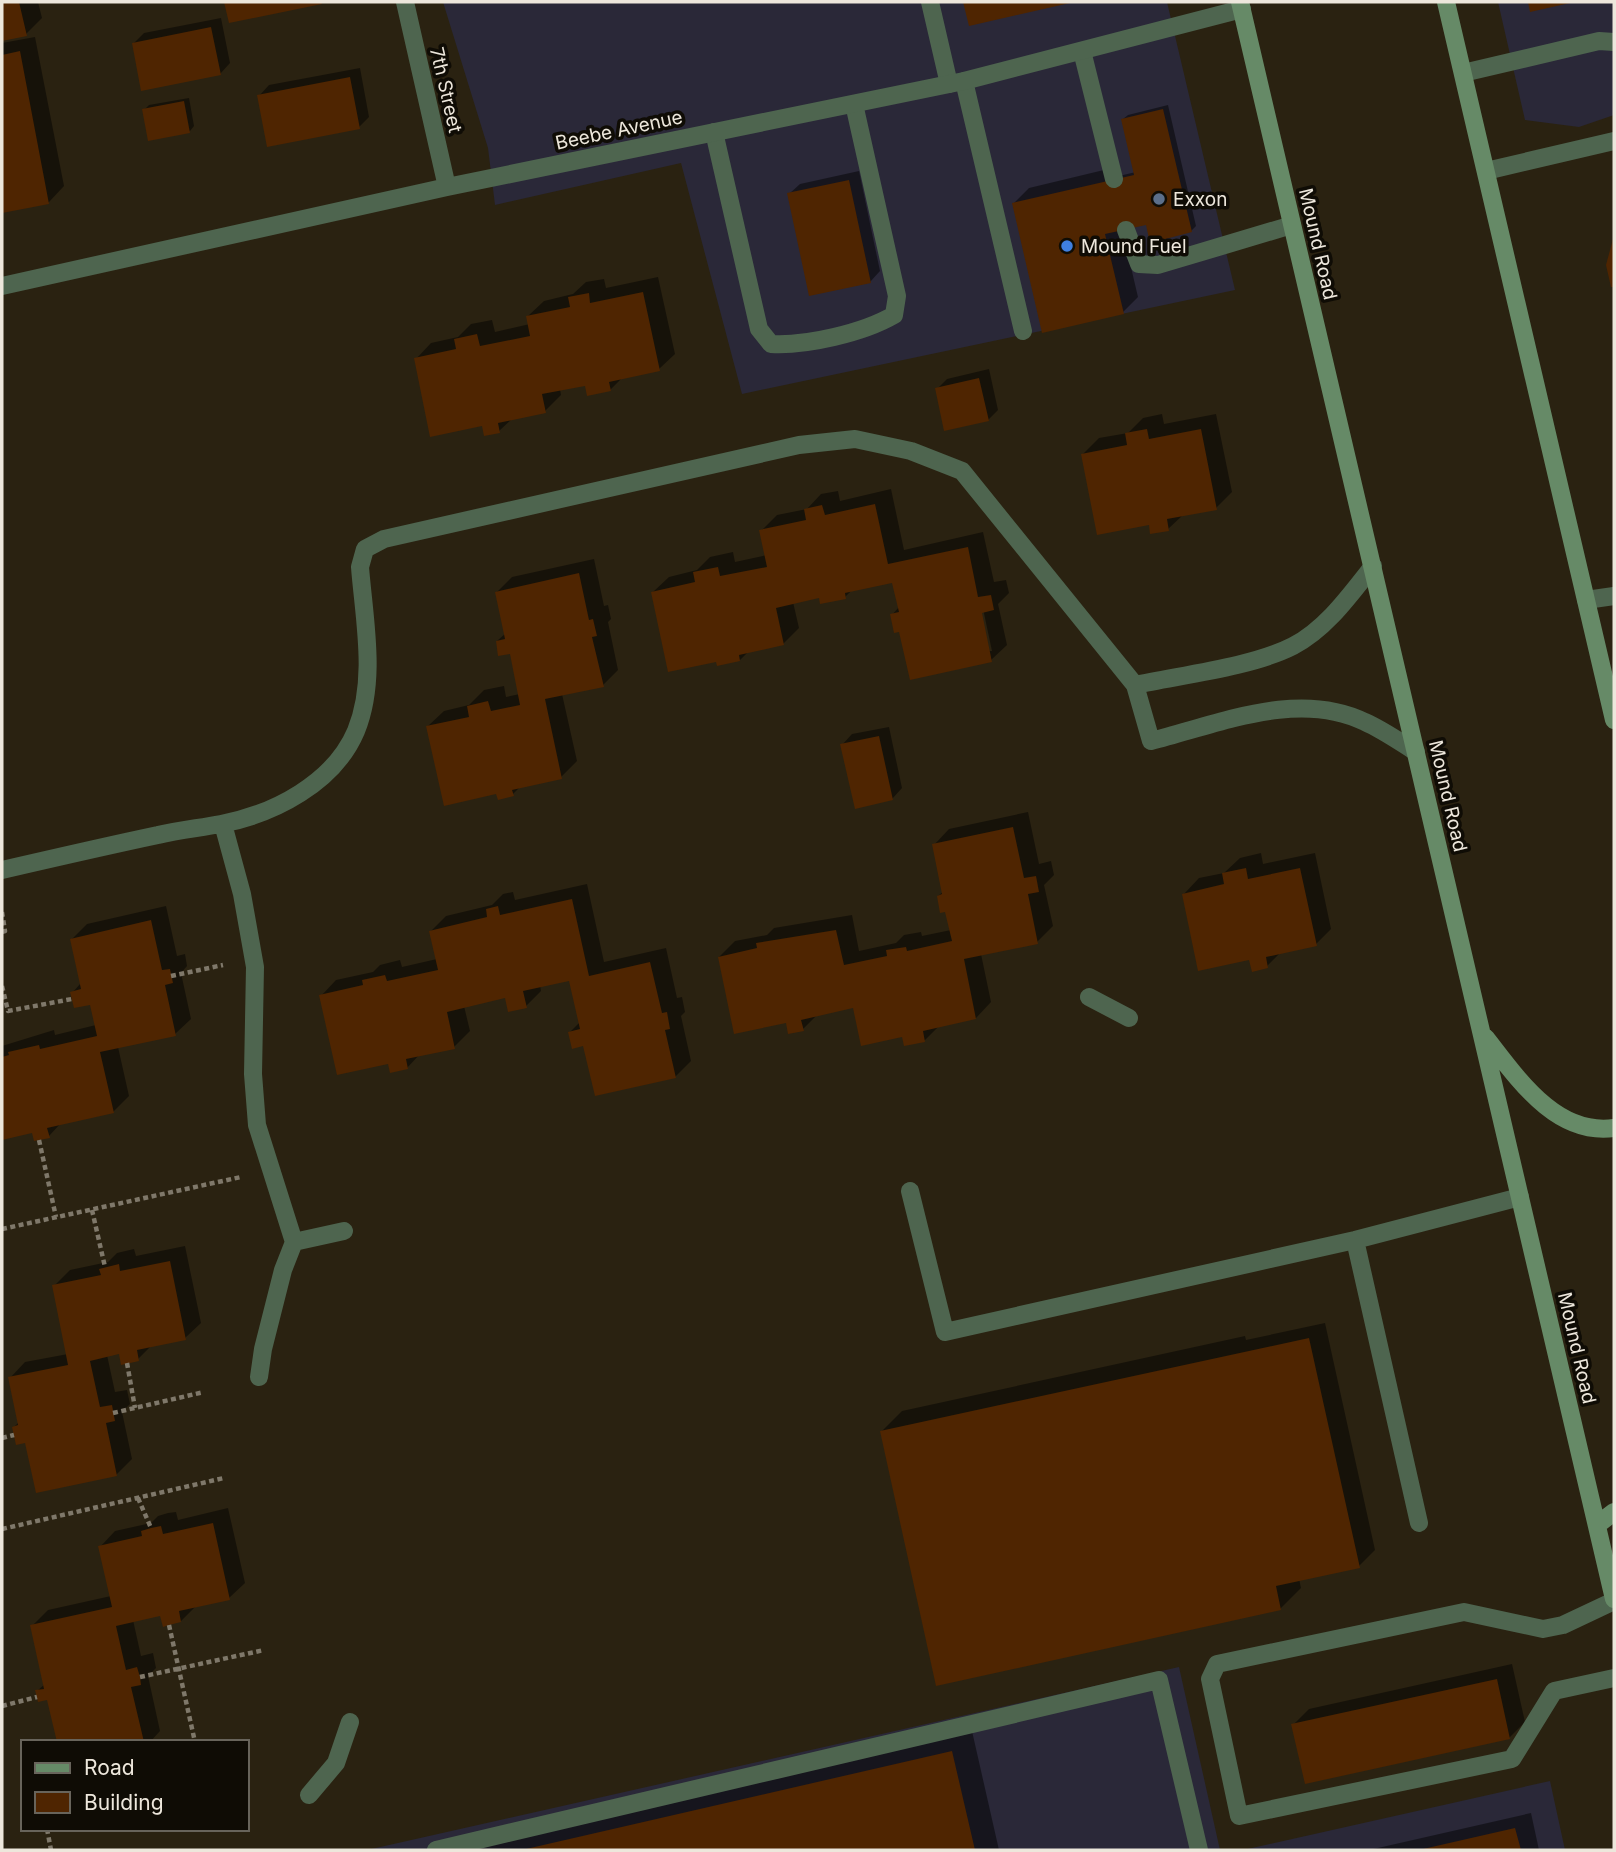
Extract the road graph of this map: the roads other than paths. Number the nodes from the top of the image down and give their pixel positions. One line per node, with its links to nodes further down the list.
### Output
1 (405, 2): 14 (street, 7th Street)
2 (930, 2): 8 (street)
3 (1446, 2): 7 (main road)
4 (1241, 5): 6 (street, Beebe Avenue); 15 (main road, Mound Road)
5 (1614, 42): 7 (street)
6 (1082, 51): 8 (street, Beebe Avenue); 13 (street)
7 (1463, 73): 12 (main road)
8 (956, 83): 9 (street, Beebe Avenue); 18 (street)
9 (854, 104): 10 (street, Beebe Avenue); 10 (street)
10 (714, 132): 14 (street, Beebe Avenue)
11 (1614, 141): 12 (street)
12 (1486, 171): 21 (main road)
13 (1114, 179)
14 (447, 187): 17 (street, Beebe Avenue)
15 (1292, 225): 16 (street); 19 (main road, Mound Road)
16 (1126, 230)
17 (2, 286)
18 (1023, 331)
19 (1373, 566): 22 (street); 24 (main road, Mound Road)
20 (1614, 596): 21 (street)
21 (1586, 600): 23 (main road)
22 (1135, 685): 24 (street); 25 (street)
23 (1614, 720)
24 (1416, 752): 29 (main road, Mound Road)
25 (223, 824): 26 (street); 35 (street)
26 (2, 870)
27 (1089, 997): 28 (street)
28 (1129, 1018)
29 (1482, 1033): 30 (main road); 32 (main road, Mound Road)
30 (1614, 1128)
31 (910, 1191): 34 (street)
32 (1520, 1196): 34 (street); 39 (main road, Mound Road)
33 (344, 1231): 35 (street)
34 (1355, 1240): 38 (street)
35 (294, 1242): 36 (street)
36 (259, 1377)
37 (1614, 1512): 39 (main road)
38 (1419, 1523)
39 (1597, 1525): 40 (main road, Mound Road)
40 (1614, 1600): 41 (street)
41 (1614, 1678)
42 (350, 1722): 43 (street)
43 (309, 1795)
44 (436, 1850): 45 (street)
45 (1199, 1850)

